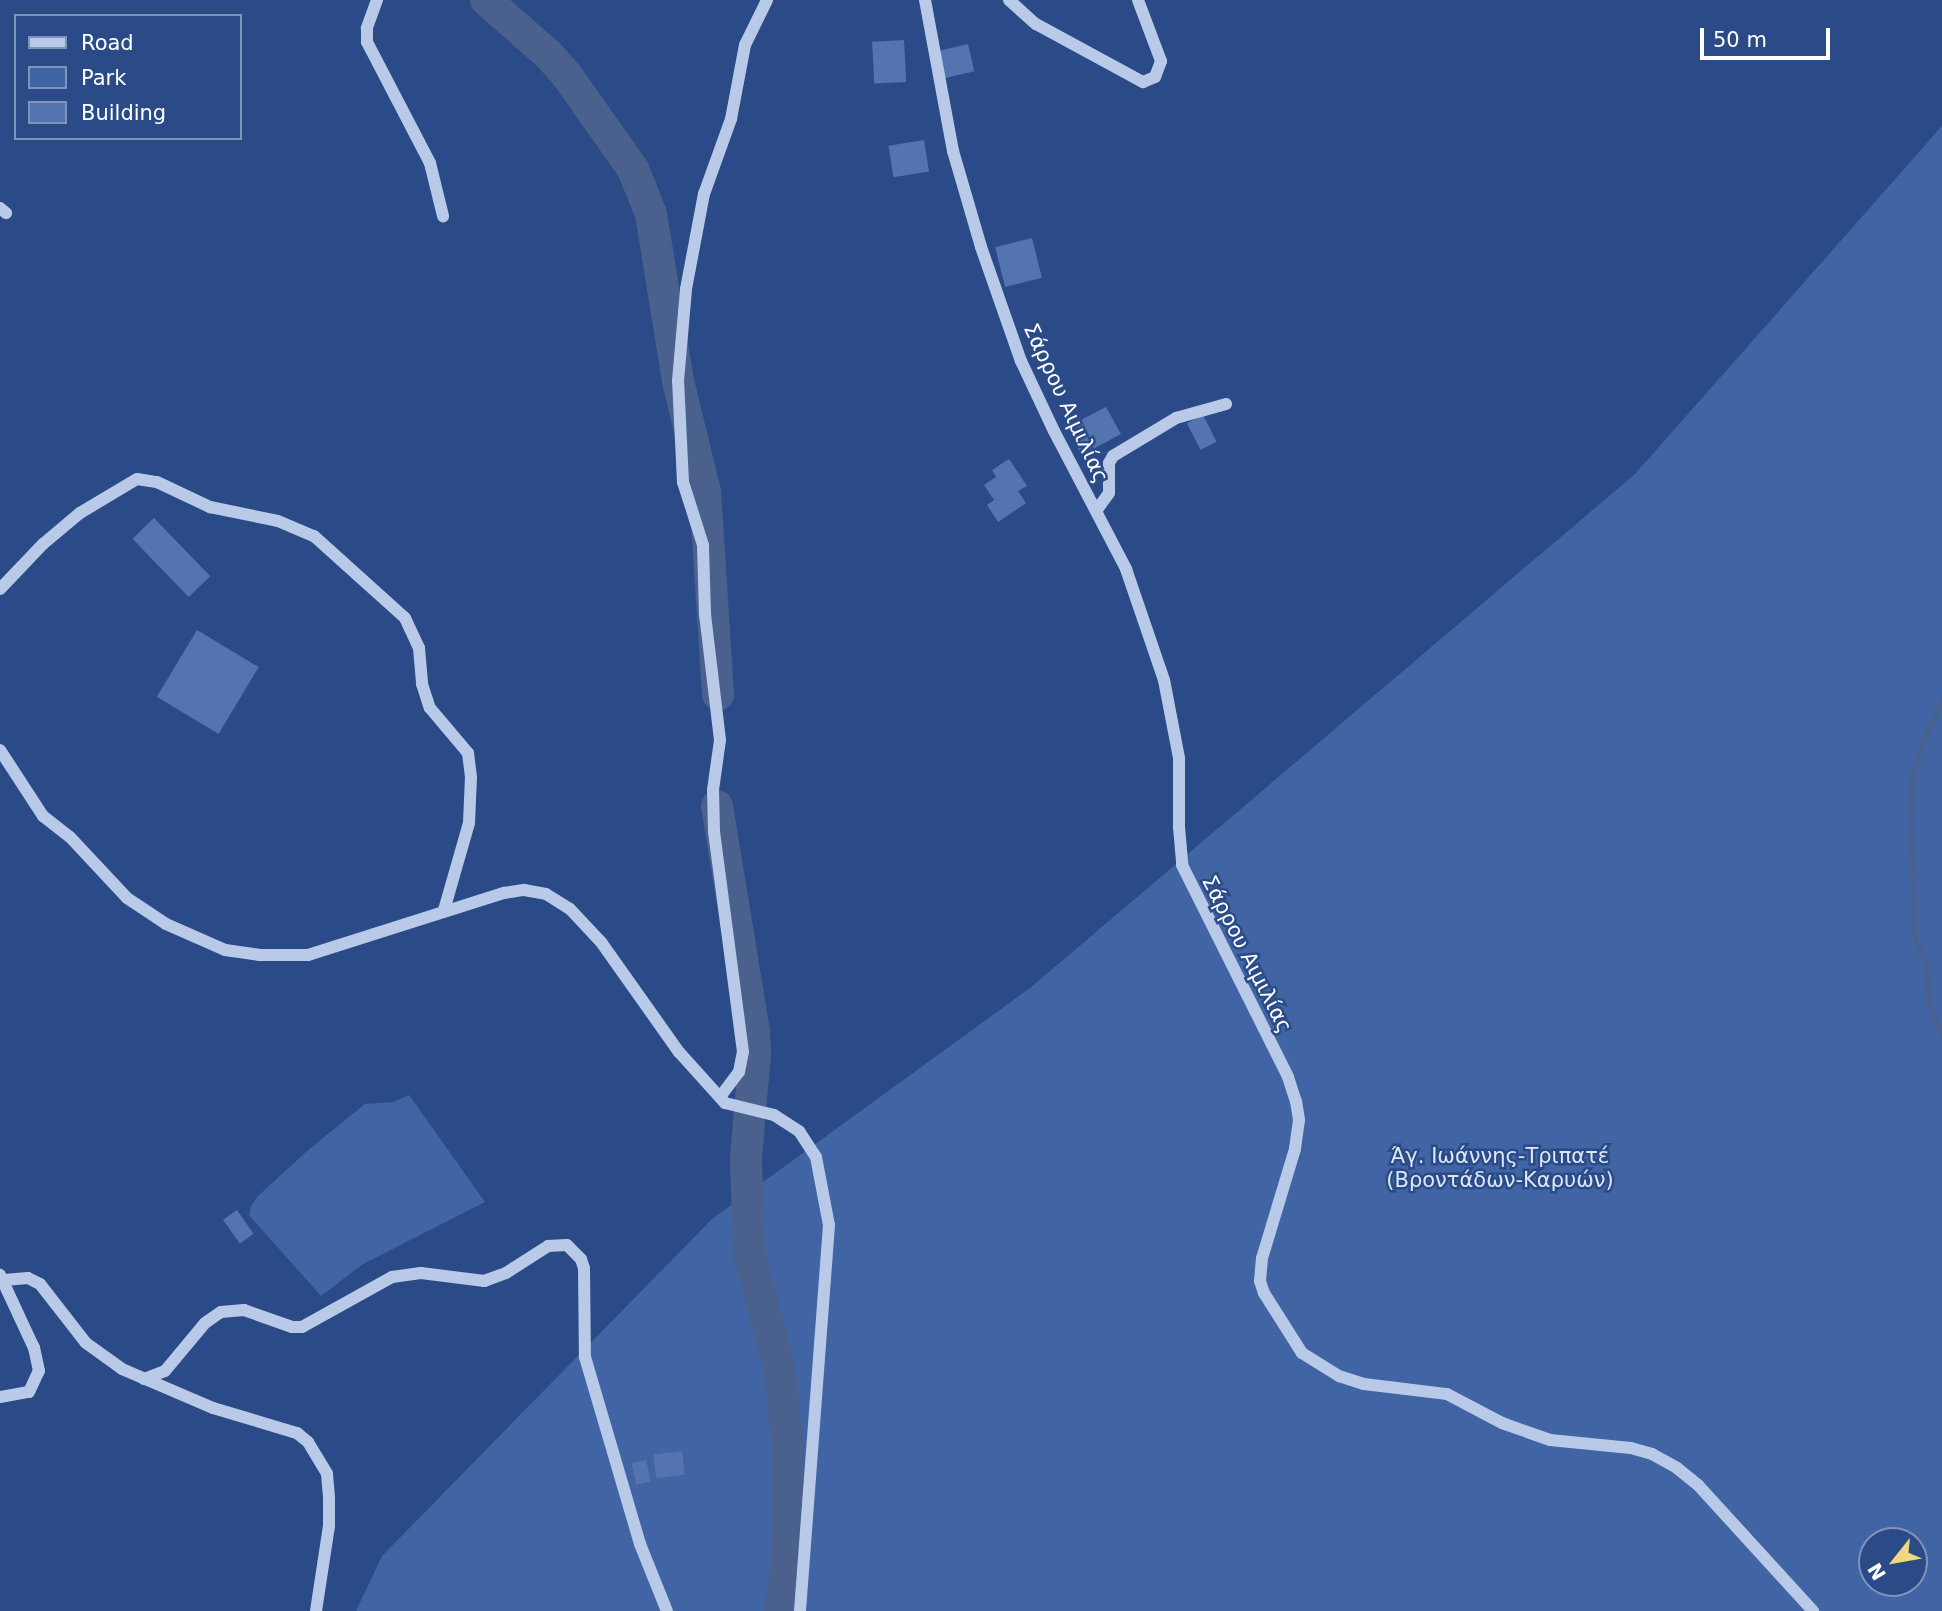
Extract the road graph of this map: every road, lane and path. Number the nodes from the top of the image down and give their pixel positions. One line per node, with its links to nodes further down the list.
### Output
1 (377, 0): 6 (street)
2 (767, 0): 12 (street)
3 (925, 0): 8 (street, Σάρρου Αιμιλίας)
4 (1009, 0): 5 (street)
5 (1138, 0)
6 (443, 216)
7 (1226, 404): 8 (street)
8 (1096, 511): 19 (street, Σάρρου Αιμιλίας)
9 (0, 589): 11 (street)
10 (0, 750): 11 (street)
11 (444, 910): 12 (street)
12 (720, 1097): 18 (street)
13 (2, 1278): 14 (street); 15 (street)
14 (144, 1379): 16 (street); 17 (street)
15 (0, 1397)
16 (316, 1611)
17 (667, 1611)
18 (800, 1611)
19 (1813, 1611)

